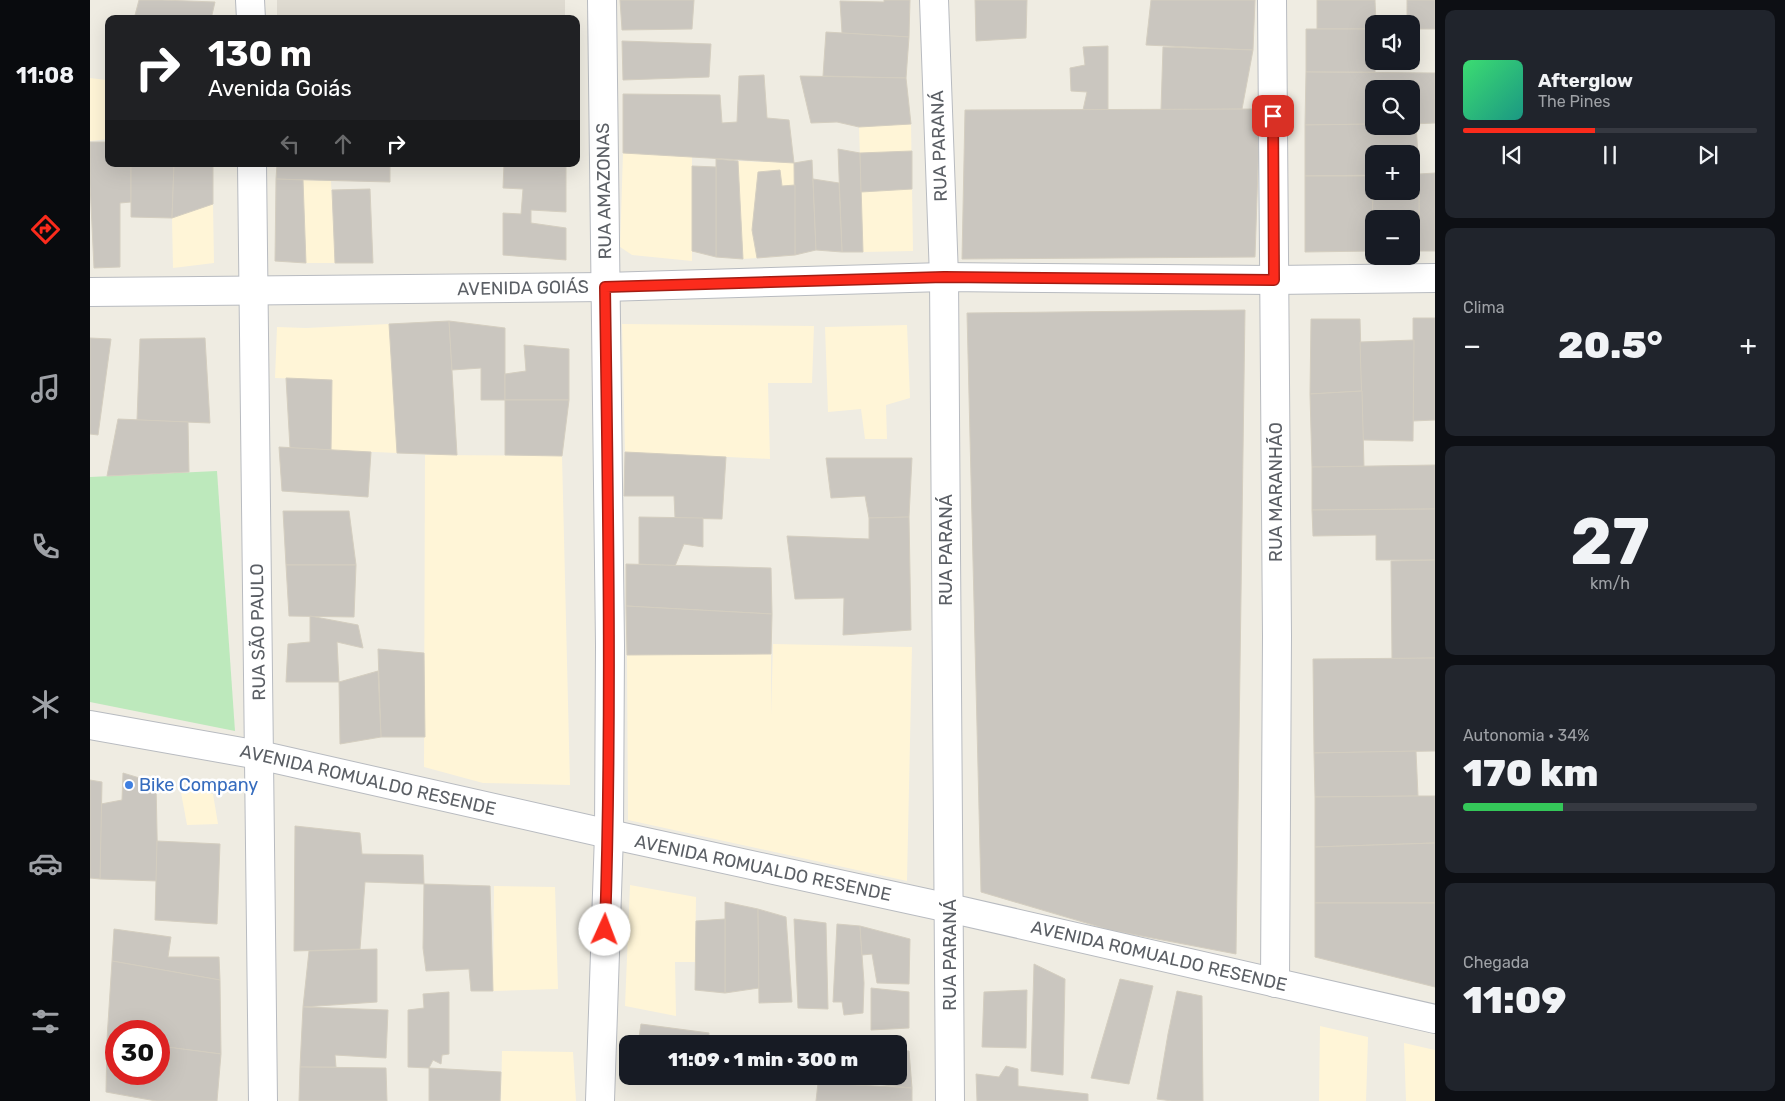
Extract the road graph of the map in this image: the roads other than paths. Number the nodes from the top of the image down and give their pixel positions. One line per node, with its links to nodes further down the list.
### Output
1 (250, 0): 5 (street)
2 (602, 0): 10 (street, RUA AMAZONAS)
3 (934, 0): 7 (street, RUA PARANÁ)
4 (1272, 0): 9 (street, RUA MARANHÃO)
5 (250, 15)
6 (252, 167): 11 (street, RUA SÃO PAULO)
7 (944, 277): 9 (street, AVENIDA GOIÁS); 10 (street, AVENIDA GOIÁS); 16 (street, RUA PARANÁ)
8 (1435, 278): 9 (street, AVENIDA GOIÁS)
9 (1274, 280): 17 (street, RUA MARANHÃO)
10 (605, 287): 11 (street, AVENIDA GOIÁS); 15 (street, RUA AMAZONAS)
11 (254, 290): 12 (street, AVENIDA GOIÁS); 14 (street, RUA SÃO PAULO)
12 (90, 292)
13 (90, 725): 14 (street, AVENIDA ROMUALDO RESENDE)
14 (259, 755): 15 (street, AVENIDA ROMUALDO RESENDE); 19 (street, RUA SÃO PAULO)
15 (608, 834): 16 (street, AVENIDA ROMUALDO RESENDE); 20 (street, RUA AMAZONAS)
16 (949, 908): 17 (street, AVENIDA ROMUALDO RESENDE); 21 (street, RUA PARANÁ)
17 (1275, 983): 18 (street, AVENIDA ROMUALDO RESENDE)
18 (1435, 1019)
19 (263, 1101)
20 (600, 1101)
21 (950, 1101)

